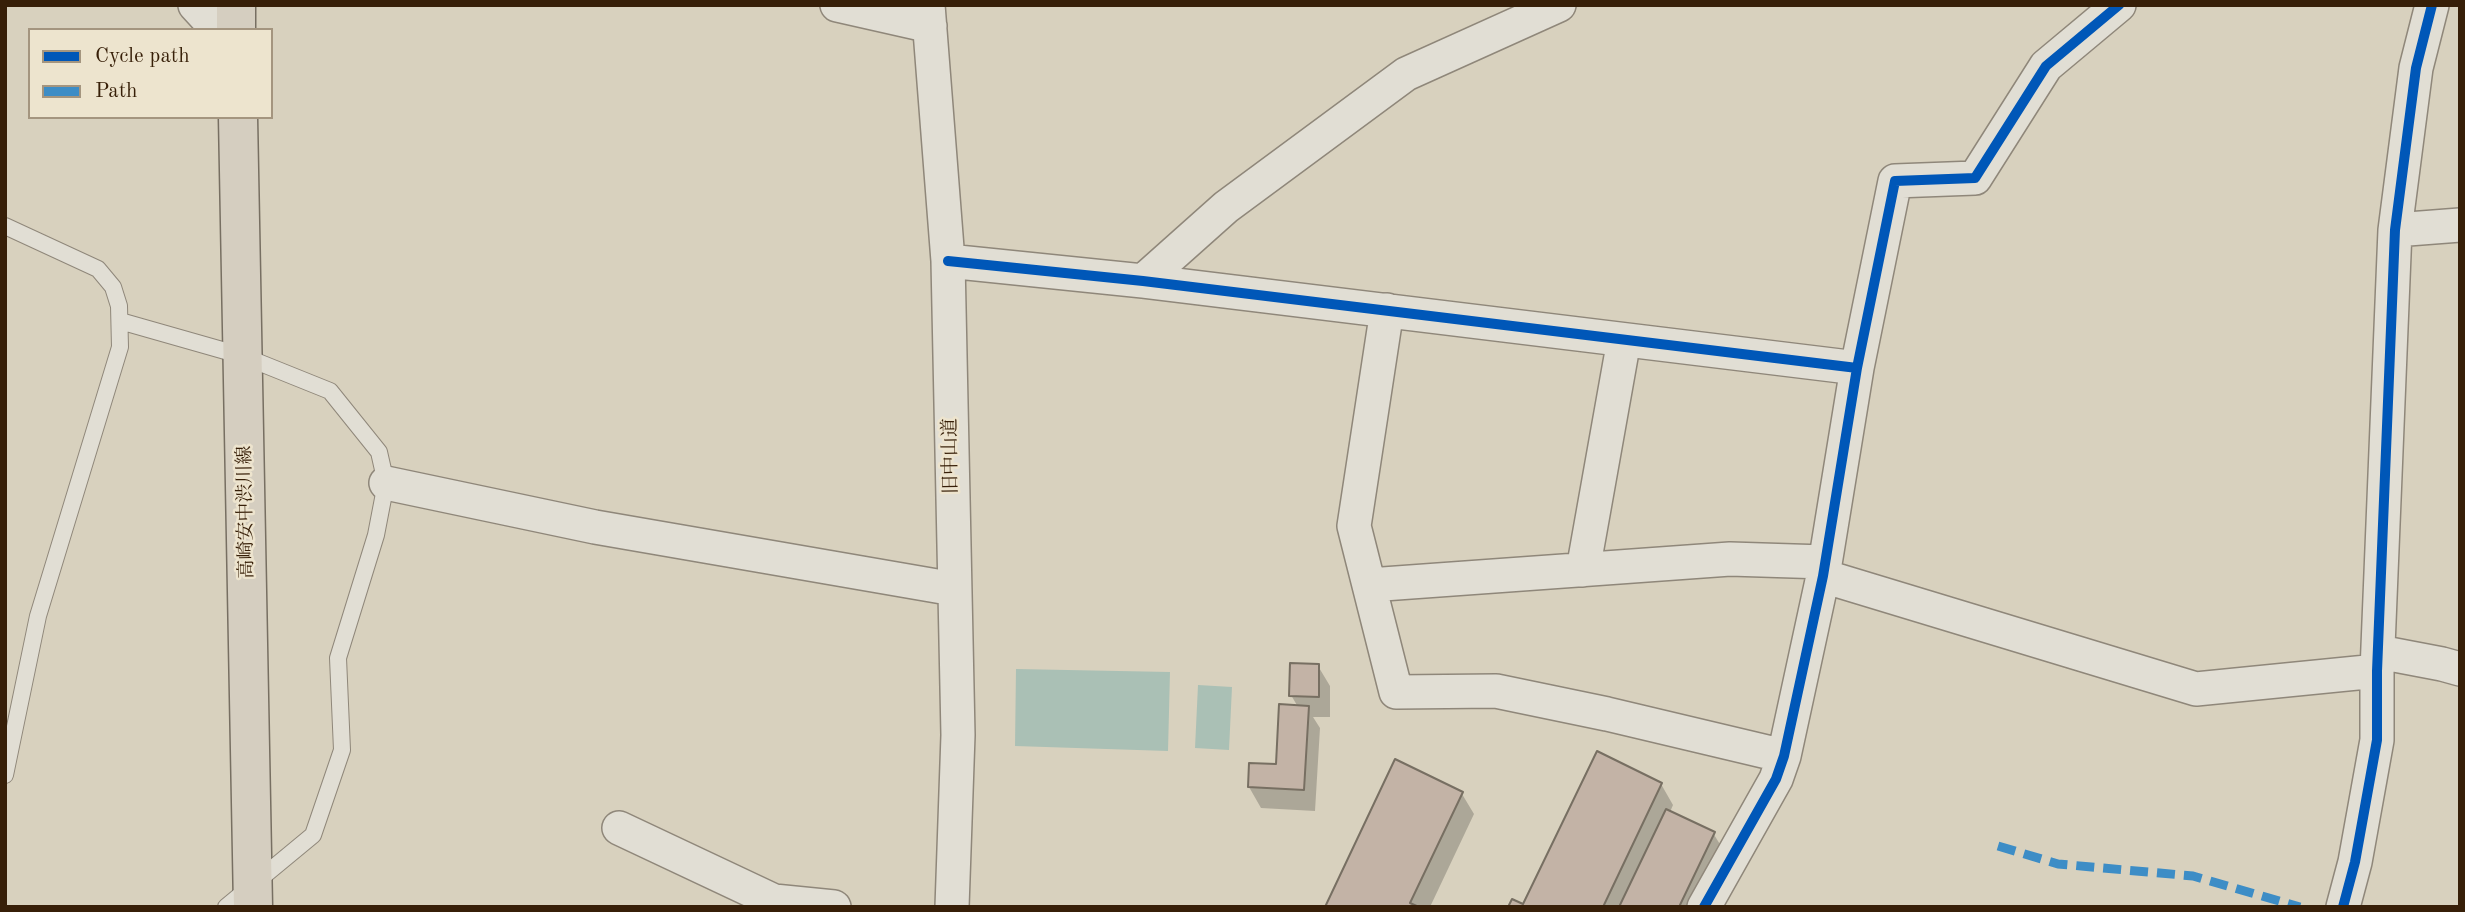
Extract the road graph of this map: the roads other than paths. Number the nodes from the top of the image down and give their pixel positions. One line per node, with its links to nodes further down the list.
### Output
1 (195, 5): 8 (street)
2 (236, 5): 9 (main road)
3 (837, 5): 7 (street)
4 (1559, 5): 15 (street)
5 (2119, 5): 20 (street)
6 (2432, 5): 13 (street)
7 (929, 16): 14 (street, 旧中山道)
8 (216, 28)
9 (236, 28)
10 (238, 119): 19 (main road, 高崎安中渋川線)
11 (2460, 225): 13 (street)
12 (5, 226): 17 (lane)
13 (2395, 230): 26 (street)
14 (948, 261): 15 (street); 25 (street, 旧中山道)
15 (1143, 281): 16 (street)
16 (1387, 310): 18 (street); 24 (street)
17 (120, 321): 19 (lane); 29 (lane)
18 (1624, 340): 20 (street); 23 (street)
19 (243, 356): 21 (lane); 31 (main road, 高崎安中渋川線)
20 (1857, 368): 22 (street)
21 (386, 483): 25 (street); 31 (lane)
22 (1824, 569): 23 (street); 26 (street); 28 (street)
23 (1583, 570): 24 (street)
24 (1369, 585): 28 (street)
25 (954, 589): 33 (street, 旧中山道)
26 (2378, 661): 27 (street); 35 (street)
27 (2460, 669)
28 (1784, 756): 34 (street)
29 (5, 775)
30 (619, 828): 32 (street)
31 (244, 899)
32 (834, 907)
33 (952, 907)
34 (1704, 907)
35 (2343, 907)

